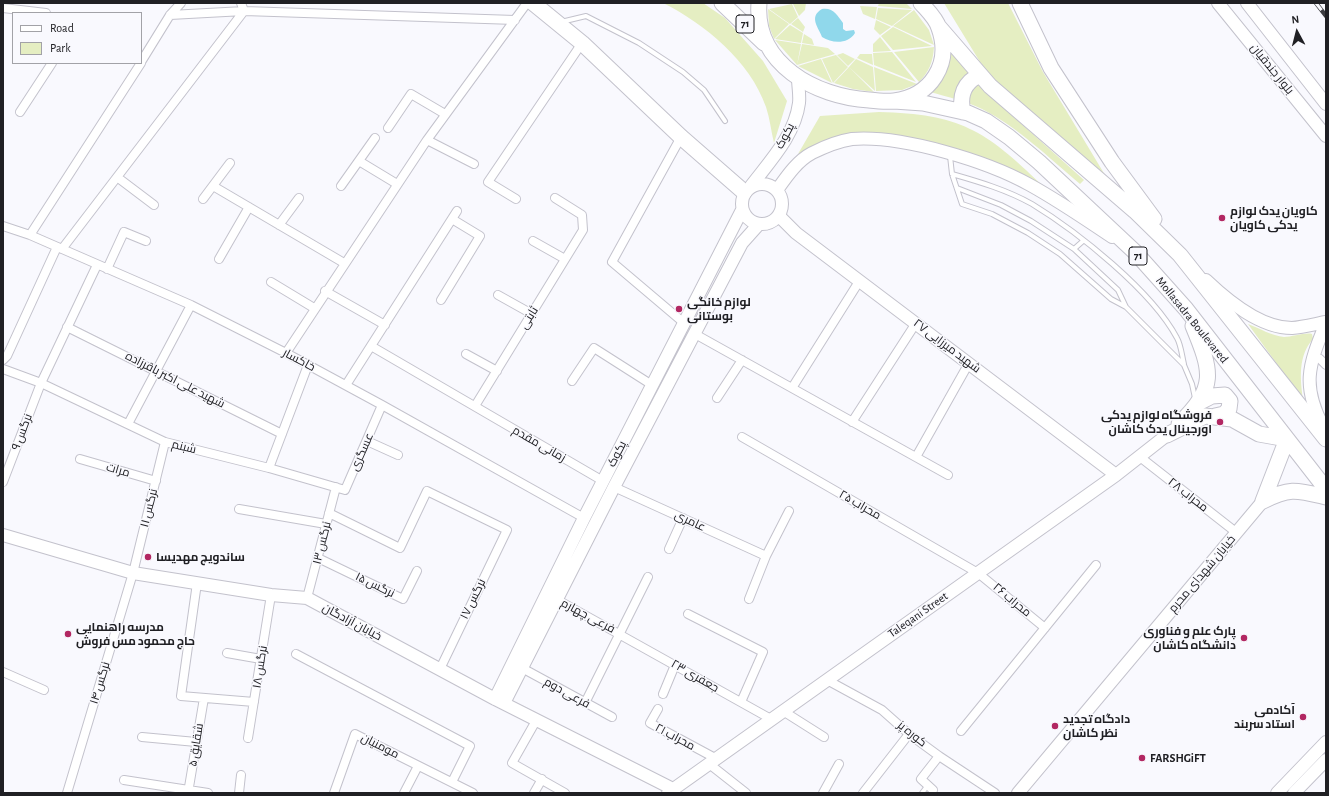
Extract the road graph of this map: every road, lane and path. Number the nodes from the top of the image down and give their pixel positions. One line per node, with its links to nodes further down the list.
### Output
1 (181, 3): 15 (street)
2 (527, 3): 16 (street)
3 (533, 3): 17 (highway)
4 (546, 3): 17 (highway)
5 (722, 3): 20 (highway, 71)
6 (760, 3): 20 (highway, 71)
7 (921, 3): 18 (highway, 71)
8 (934, 3): 18 (highway)
9 (1020, 3): 69 (highway)
10 (1218, 3): 33 (street, بلوار جندقیان)
11 (1247, 3): 27 (street, بلوار جندقیان)
12 (242, 7): 15 (street); 16 (street); 42 (street)
13 (3, 8): 14 (street)
14 (37, 12)
15 (170, 15): 21 (street)
16 (515, 20): 30 (street)
17 (559, 22): 19 (highway); 31 (lane)
18 (937, 23): 24 (highway, 71); 26 (highway, 71)
19 (582, 43): 34 (highway); 52 (street)
20 (768, 47): 25 (highway, 71)
21 (142, 60)
22 (51, 64): 28 (street)
23 (140, 64): 62 (street)
24 (980, 75): 29 (highway); 69 (highway, 71)
25 (798, 78): 26 (highway, 71); 47 (street, پکوک)
26 (894, 101): 29 (highway, Mollasadra Boulevared / 71)
27 (1326, 104)
28 (20, 112)
29 (963, 112): 68 (highway, Mollasadra Boulevared / 71)
30 (445, 114): 32 (street); 36 (street)
31 (725, 121)
32 (388, 128)
33 (1326, 136)
34 (681, 137): 47 (highway); 86 (street)
35 (375, 138): 38 (street)
36 (427, 140): 40 (street); 43 (street)
37 (950, 154): 41 (lane); 48 (street); 68 (street)
38 (359, 161): 43 (street); 45 (street)
39 (230, 163): 44 (street)
40 (474, 164)
41 (952, 174): 46 (lane); 65 (lane)
42 (117, 177): 53 (street); 66 (street)
43 (397, 184): 72 (street)
44 (213, 186): 51 (street); 54 (street)
45 (341, 186)
46 (957, 188): 67 (lane); 81 (lane)
47 (748, 189): 48 (street); 55 (street)
48 (777, 190): 57 (street)
49 (299, 198): 60 (street)
50 (555, 198): 71 (street, ثابتی)
51 (203, 199)
52 (516, 199)
53 (154, 205)
54 (249, 207): 60 (street); 70 (street)
55 (742, 210): 59 (street); 86 (street, پکوک)
56 (457, 211): 58 (street)
57 (779, 216): 59 (street); 75 (street, شهید میرزایی ۲۷)
58 (452, 219): 79 (street); 88 (street)
59 (759, 224): 90 (street, پکوک)
60 (279, 225): 72 (street)
61 (3, 226): 62 (street, خاکسار)
62 (30, 235): 66 (street, خاکسار)
63 (146, 241): 74 (street)
64 (533, 241): 71 (street)
65 (1083, 241): 67 (lane); 98 (lane)
66 (59, 248): 73 (street, خاکسار); 94 (street)
67 (1074, 249): 81 (lane)
68 (1135, 252): 83 (highway, Mollasadra Boulevared / 71)
69 (1180, 256): 85 (street); 120 (highway, 71)
70 (219, 259)
71 (565, 259): 84 (street, ثابتی)
72 (344, 263): 77 (street)
73 (97, 265): 74 (street, خاکسار); 89 (street, نرگس ۹)
74 (107, 269): 80 (street, خاکسار)
75 (860, 280): 87 (street, شهید میرزایی ۲۷); 106 (street)
76 (270, 282): 82 (street)
77 (325, 291): 82 (street); 88 (street)
78 (498, 295): 84 (street)
79 (441, 300)
80 (191, 305): 92 (street, خاکسار); 100 (street)
81 (1126, 307): 98 (lane)
82 (314, 308): 92 (street)
83 (1186, 309): 110 (highway); 119 (highway, Mollasadra Boulevared / 71)
84 (532, 314): 101 (street, ثابتی)
85 (1326, 322): 114 (street)
86 (684, 323): 105 (street, پکوک)
87 (916, 323): 96 (street, شهید میرزایی ۲۷); 112 (street)
88 (385, 324): 91 (street)
89 (67, 327): 100 (street, شهید علی اکبر باقرزاده); 103 (street, نرگس ۹)
90 (695, 334): 95 (street); 124 (street, پکوک)
91 (371, 346): 104 (street); 109 (street, زمانی مقدم)
92 (286, 353): 97 (street, خاکسار)
93 (466, 354): 101 (street)
94 (3, 360)
95 (742, 360): 106 (street); 107 (street)
96 (969, 363): 126 (street); 132 (street, شهید میرزایی ۲۷)
97 (308, 365): 104 (street, خاکسار); 115 (street)
98 (1184, 365): 110 (lane)
99 (3, 369): 103 (street, شبنم)
100 (156, 371): 113 (street); 115 (street, شهید علی اکبر باقرزاده)
101 (497, 371): 109 (street, ثابتی)
102 (572, 381): 105 (street)
103 (41, 383): 113 (street, شبنم); 135 (street, نرگس ۹)
104 (346, 385): 108 (street, خاکسار)
105 (652, 385): 123 (street, پکوک)
106 (792, 388): 112 (street)
107 (717, 398)
108 (382, 405): 121 (street, عسگری); 144 (street, خاکسار)
109 (475, 406): 134 (street, زمانی مقدم)
110 (1196, 406): 111 (highway); 117 (highway)
111 (1215, 416): 116 (highway); 117 (highway)
112 (852, 422): 126 (street)
113 (128, 424): 122 (street, شبنم)
114 (1326, 431)
115 (282, 434): 130 (street)
116 (1259, 434): 119 (highway); 129 (highway)
117 (1167, 435): 127 (street, Taleqani Street)
118 (742, 437): 155 (street, محراب ۲۵)
119 (1287, 439): 129 (highway); 138 (highway, Mollasadra Boulevared / 71)
120 (1326, 439)
121 (367, 441): 125 (street); 136 (street, عسگری)
122 (165, 442): 130 (street, شبنم); 133 (street, نرگس ۱۱)
123 (621, 445): 124 (street); 134 (street, پکوک)
124 (633, 450): 137 (street, پکوک)
125 (398, 455)
126 (916, 457): 131 (street)
127 (1140, 457): 132 (street, Taleqani Street); 147 (street, محراب ۲۸)
128 (80, 459): 133 (street, مرات)
129 (1276, 462): 140 (highway)
130 (269, 468): 136 (street, شبنم)
131 (948, 475)
132 (1116, 475): 155 (street, Taleqani Street)
133 (156, 480): 154 (street, نرگس ۱۱)
134 (603, 481): 144 (street, پکوک)
135 (3, 482)
136 (336, 487): 143 (street, نرگس ۱۳)
137 (614, 487): 145 (street, عامری); 160 (street, پکوک)
138 (1326, 489)
139 (1326, 498): 140 (highway)
140 (1263, 501): 147 (street, خیابان شهدای محرم)
141 (239, 509): 146 (street)
142 (789, 511): 150 (street)
143 (329, 513): 146 (street, نرگس ۱۳); 170 (street, نرگس ۱۷)
144 (584, 518): 176 (street, پکوک)
145 (683, 518): 149 (street); 150 (street, عامری)
146 (326, 524): 151 (street, نرگس ۱۳)
147 (1237, 533): 217 (street, خیابان شهدای محرم)
148 (3, 535): 154 (street, خیابان آزادگان)
149 (669, 550)
150 (766, 556): 161 (street)
151 (318, 558): 153 (street, نرگس ۱۵); 159 (street, نرگس ۱۳)
152 (1096, 565): 163 (street)
153 (418, 571)
154 (133, 573): 157 (street, خیابان آزادگان); 204 (street, نرگس ۱۴)
155 (978, 573): 163 (street, محراب ۲۶); 172 (street, Taleqani Street)
156 (648, 577): 164 (street)
157 (197, 583): 158 (street, خیابان آزادگان); 175 (street)
158 (271, 595): 159 (street, خیابان آزادگان); 167 (street, نرگس ۱۸)
159 (307, 598): 170 (street, خیابان آزادگان)
160 (556, 599): 164 (street, فرعی چهارم); 169 (street, پکوک)
161 (749, 599)
162 (688, 614): 178 (street)
163 (1045, 628): 185 (street)
164 (619, 634): 168 (street, جعفری ۲۳); 179 (street)
165 (226, 653): 167 (street)
166 (296, 654): 200 (street)
167 (261, 659): 177 (street, نرگس ۱۸)
168 (675, 665): 174 (street); 178 (street, جعفری ۲۳)
169 (522, 668): 176 (street, پکوک); 179 (street, فرعی دوم)
170 (440, 669): 176 (street, خیابان آزادگان)
171 (3, 672): 173 (street)
172 (827, 680): 181 (street, Taleqani Street); 186 (street, کوره پز)
173 (44, 690)
174 (663, 694)
175 (204, 698): 177 (street); 190 (street, شقایق ۵)
176 (500, 701): 183 (street, خیابان آزادگان)
177 (254, 702): 189 (street, نرگس ۱۸)
178 (741, 702): 184 (street, جعفری ۲۳)
179 (585, 703): 182 (street, فرعی دوم)
180 (658, 709): 194 (street, محراب ۲۱)
181 (783, 711): 184 (street, Taleqani Street); 188 (street)
182 (612, 718)
183 (537, 719): 198 (street); 203 (street, خیابان آزادگان)
184 (771, 719): 194 (street, Taleqani Street)
185 (961, 732)
186 (909, 734): 192 (street, کوره پز); 214 (street)
187 (142, 737): 190 (street)
188 (824, 737)
189 (248, 738)
190 (196, 742): 202 (street, شقایق ۵)
191 (1326, 742): 218 (street)
192 (939, 756): 201 (street); 216 (street, کوره پز)
193 (1326, 760): 219 (street)
194 (711, 761): 203 (street, Taleqani Street); 212 (street)
195 (839, 764): 213 (street)
196 (418, 766): 200 (street); 207 (street, مومنیان); 208 (street)
197 (241, 775): 206 (street)
198 (542, 779): 210 (street); 211 (street)
199 (124, 780): 202 (street)
200 (452, 782): 209 (street)
201 (930, 788): 215 (lane)
202 (188, 791): 205 (street)
203 (671, 791)
204 (67, 793)
205 (208, 793)
206 (239, 793)
207 (334, 793)
208 (404, 793)
209 (473, 793)
210 (534, 793)
211 (565, 793)
212 (746, 793)
213 (823, 793)
214 (863, 793)
215 (922, 793)
216 (995, 793)
217 (1018, 793)
218 (1277, 793)
219 (1294, 793)

